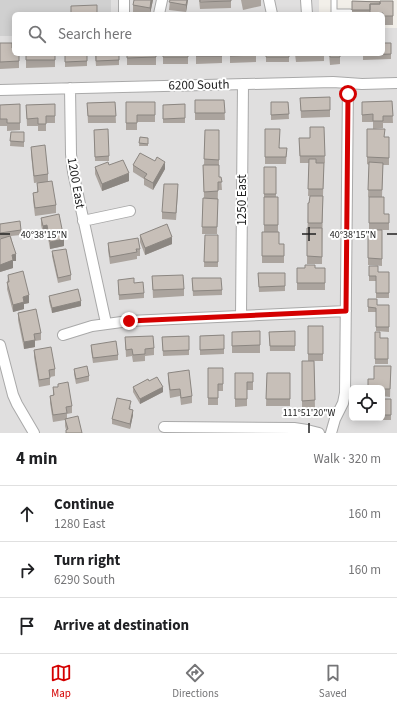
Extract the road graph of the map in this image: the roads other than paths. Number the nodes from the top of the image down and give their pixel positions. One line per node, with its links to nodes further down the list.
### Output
1 (124, 0): 6 (street)
2 (162, 0): 7 (street)
3 (269, 0): 8 (street)
4 (306, 0): 9 (street)
5 (334, 0): 10 (lane)
6 (124, 12)
7 (159, 12)
8 (272, 12)
9 (307, 12)
10 (350, 12)
11 (348, 83): 12 (street, 6200 South); 13 (street, 6200 South); 18 (street)
12 (397, 83)
13 (243, 84): 14 (street, 6200 South); 19 (street, 1250 East)
14 (70, 88): 15 (street, 6200 South); 17 (street, 1200 East)
15 (0, 90)
16 (130, 211): 17 (street)
17 (83, 221): 20 (street, 1200 East)
18 (346, 311): 19 (street); 26 (street)
19 (242, 316): 20 (street)
20 (106, 323): 21 (street)
21 (63, 335)
22 (0, 345): 24 (street)
23 (164, 427): 25 (street)
24 (34, 433)
25 (319, 433)
26 (331, 433)

